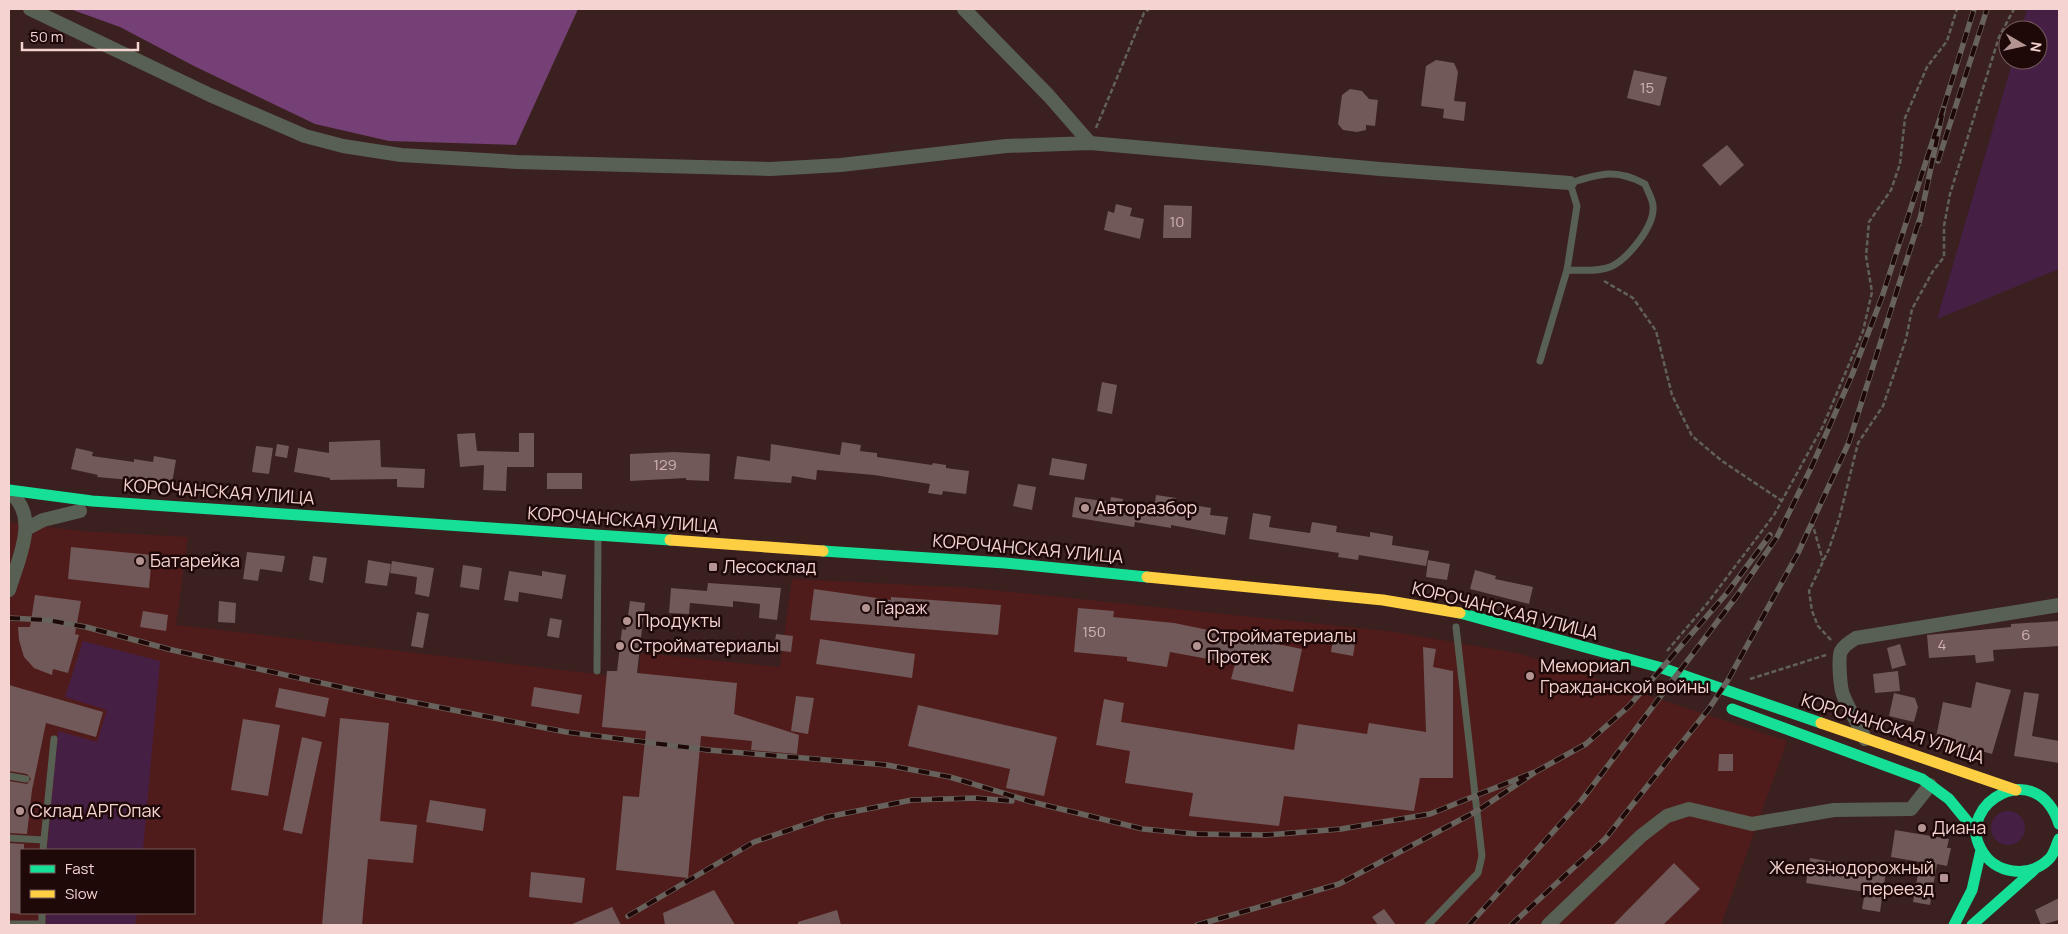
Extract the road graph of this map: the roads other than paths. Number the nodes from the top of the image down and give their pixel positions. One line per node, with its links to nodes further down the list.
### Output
1 (30, 9): 3 (street)
2 (964, 9): 3 (street)
3 (1090, 143): 4 (street)
4 (1570, 183): 5 (lane); 5 (lane)
5 (1567, 270): 6 (lane)
6 (1540, 361)
7 (9, 491): 8 (street); 12 (main road, КОРОЧАНСКАЯ УЛИЦА)
8 (26, 506): 9 (main road, КОРОЧАНСКАЯ УЛИЦА); 11 (street)
9 (80, 511): 10 (main road, КОРОЧАНСКАЯ УЛИЦА); 11 (street)
10 (348, 530)
11 (25, 533): 15 (street); 16 (street)
12 (598, 536): 14 (lane); 22 (main road, КОРОЧАНСКАЯ УЛИЦА)
13 (583, 547): 14 (main road, КОРОЧАНСКАЯ УЛИЦА)
14 (602, 548): 19 (lane)
15 (9, 553)
16 (9, 590)
17 (2059, 605): 22 (street)
18 (1456, 627): 40 (lane)
19 (597, 671)
20 (1722, 706): 25 (main road, КОРОЧАНСКАЯ УЛИЦА)
21 (54, 739): 33 (lane)
22 (1864, 739): 26 (main road, КОРОЧАНСКАЯ УЛИЦА)
23 (9, 776): 24 (lane)
24 (26, 779)
25 (1930, 785): 30 (main road, КОРОЧАНСКАЯ УЛИЦА); 41 (street)
26 (2016, 790): 27 (main road, КОРОЧАНСКАЯ УЛИЦА); 30 (main road)
27 (2037, 794): 28 (main road); 29 (main road)
28 (2053, 794)
29 (2059, 824)
30 (1977, 833): 35 (main road)
31 (9, 838): 33 (lane)
32 (2059, 839): 36 (main road)
33 (43, 840): 34 (lane)
34 (43, 849)
35 (1981, 850): 37 (main road); 42 (main road)
36 (2056, 853): 37 (main road)
37 (2034, 870): 43 (main road)
38 (9, 924): 39 (lane)
39 (42, 925)
40 (1428, 925)
41 (1548, 925)
42 (1954, 925)
43 (1972, 925)

